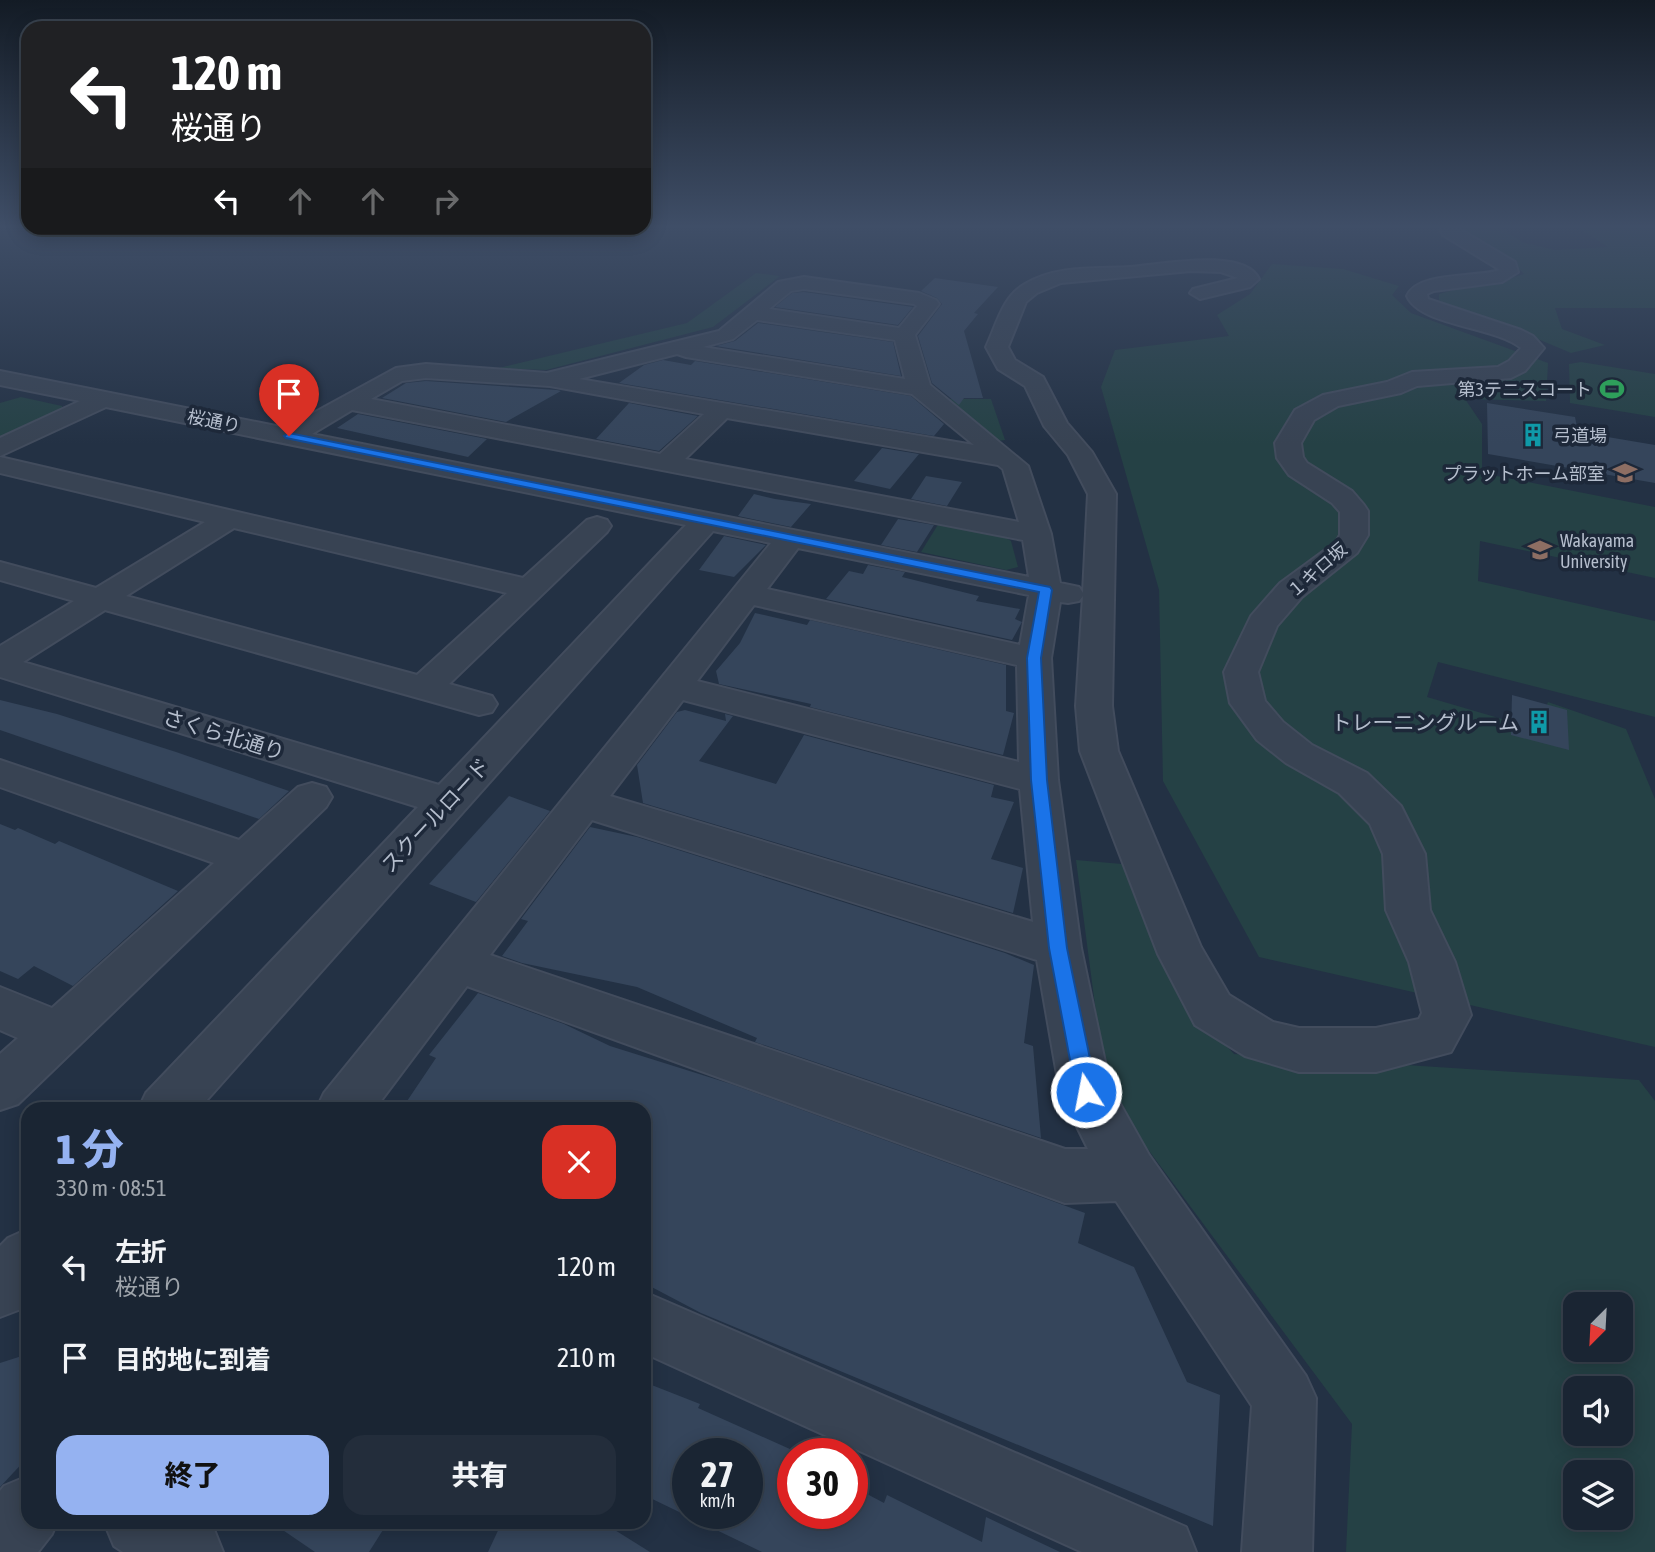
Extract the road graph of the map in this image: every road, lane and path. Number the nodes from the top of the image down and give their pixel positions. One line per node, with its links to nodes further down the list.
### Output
1 (769, 299): 5 (street)
2 (920, 299): 6 (street)
3 (1017, 299): 31 (street)
4 (1418, 299): 31 (street, １キロ坂)
5 (753, 313): 6 (street); 7 (street)
6 (904, 335): 11 (street)
7 (669, 348): 9 (street); 11 (street)
8 (0, 378): 10 (street, 桜通り)
9 (547, 380): 14 (street); 15 (street)
10 (25, 383): 12 (street); 13 (street, 桜通り)
11 (919, 388): 18 (street)
12 (0, 394)
13 (103, 399): 16 (street, 桜通り); 17 (street)
14 (348, 402): 16 (street); 19 (street)
15 (722, 410): 18 (street); 19 (street)
16 (289, 436): 21 (street, 桜通り)
17 (0, 448)
18 (1005, 458): 24 (street)
19 (665, 463): 24 (street)
20 (0, 466): 22 (street)
21 (707, 520): 25 (street, 桜通り); 40 (street, スクールロード)
22 (226, 521): 27 (street); 30 (street)
23 (597, 526): 27 (street)
24 (1037, 534): 28 (street)
25 (791, 537): 28 (street, 桜通り); 29 (street)
26 (0, 571): 30 (street)
27 (528, 589): 35 (street)
28 (1046, 590): 31 (street, 桜通り); 32 (street)
29 (747, 594): 32 (street); 34 (street)
30 (100, 598): 33 (street); 35 (street)
31 (1100, 599)
32 (1034, 658): 38 (street)
33 (0, 664): 40 (street, さくら北通り)
34 (672, 686): 38 (street); 41 (street)
35 (424, 688): 36 (street)
36 (479, 704)
37 (0, 773): 42 (street)
38 (1039, 780): 43 (street)
39 (312, 797): 42 (street)
40 (447, 802): 48 (street, スクールロード)
41 (582, 802): 43 (street); 44 (street)
42 (246, 858): 46 (street)
43 (1058, 948): 50 (street)
44 (456, 963): 49 (street); 50 (street)
45 (0, 1008): 46 (street)
46 (58, 1033): 47 (street)
47 (0, 1087)
48 (171, 1102)
49 (348, 1102)
50 (1130, 1174): 59 (street)
51 (21, 1266): 52 (street)
52 (0, 1288)
53 (651, 1325): 58 (street)
54 (21, 1519): 56 (street)
55 (150, 1529): 57 (street)
56 (0, 1545)
57 (188, 1552)
58 (1161, 1552)
59 (1278, 1552)

